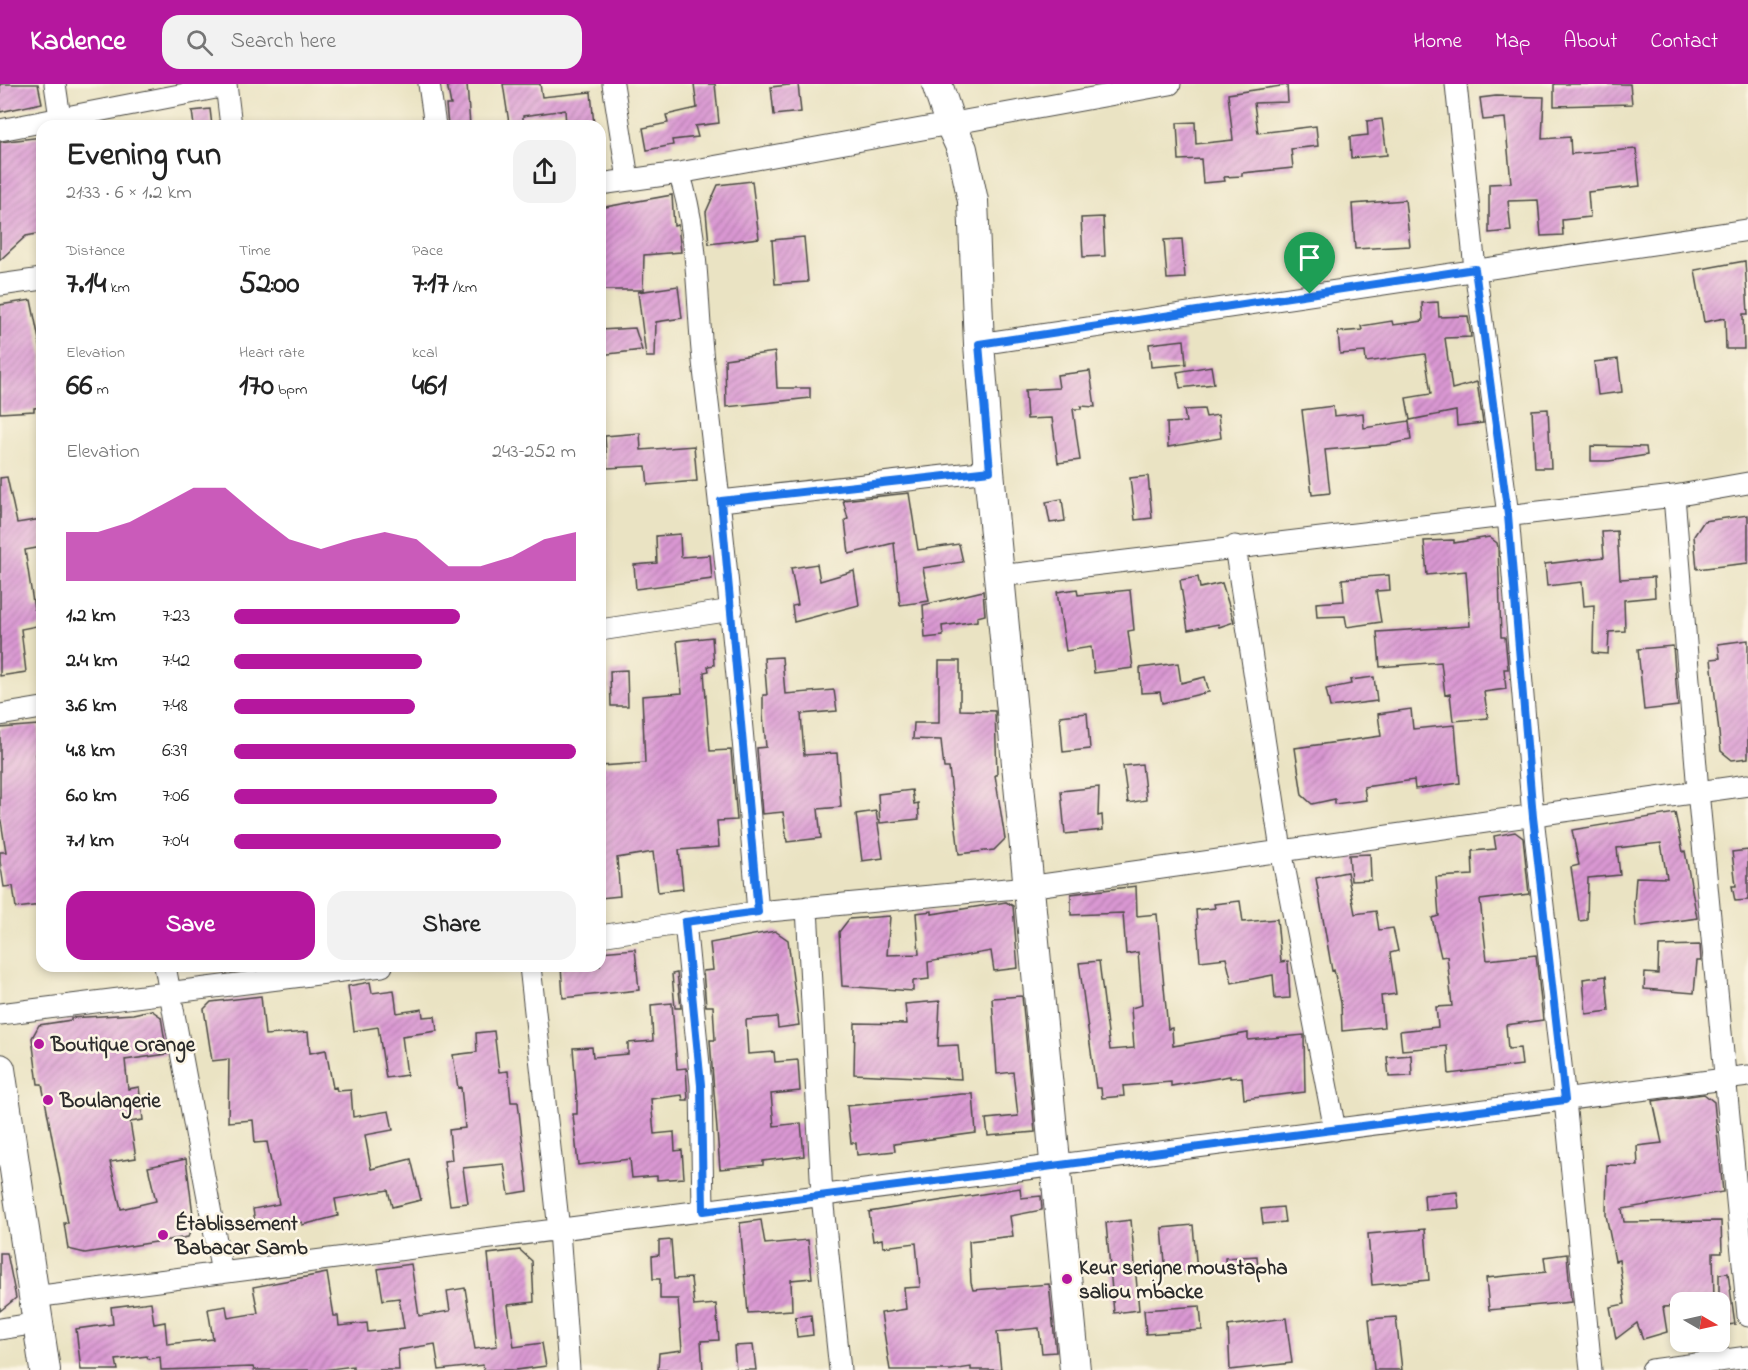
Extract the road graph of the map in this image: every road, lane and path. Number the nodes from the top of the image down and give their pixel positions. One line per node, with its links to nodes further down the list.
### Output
1 (55, 84): 8 (street)
2 (429, 84): 12 (street)
3 (614, 84): 17 (street)
4 (938, 84): 14 (street)
5 (1170, 84): 14 (street)
6 (1455, 84): 20 (street)
7 (226, 85): 9 (street); 11 (street)
8 (60, 118): 9 (street); 10 (street)
9 (103, 118)
10 (50, 120)
11 (230, 120)
12 (434, 120)
13 (36, 123): 15 (street)
14 (950, 123): 16 (street); 23 (street)
15 (0, 130)
16 (679, 172): 17 (street); 27 (street)
17 (628, 179): 18 (street)
18 (606, 183)
19 (1748, 230): 20 (street)
20 (1475, 269): 23 (street); 28 (street)
21 (36, 280): 22 (street)
22 (0, 285)
23 (979, 344): 24 (street)
24 (990, 471): 27 (street); 30 (street)
25 (1748, 483): 26 (street)
26 (1674, 496): 28 (street); 36 (street)
27 (721, 501): 31 (street)
28 (1508, 515): 29 (street); 37 (street)
29 (1234, 546): 30 (street); 38 (street)
30 (999, 576): 39 (street)
31 (732, 610): 32 (street); 41 (street)
32 (606, 629)
33 (36, 709): 34 (street)
34 (0, 714)
35 (1748, 785): 36 (street)
36 (1698, 791): 37 (street); 51 (street)
37 (1533, 817): 38 (street); 52 (street)
38 (1281, 850): 39 (street); 53 (street)
39 (1028, 887): 40 (street); 55 (street)
40 (807, 907): 41 (street); 56 (street)
41 (758, 912): 42 (street)
42 (685, 922): 43 (street); 57 (street)
43 (606, 935)
44 (166, 972): 47 (street)
45 (333, 972): 47 (street)
46 (531, 972): 58 (street)
47 (169, 992): 48 (street); 59 (street)
48 (0, 1014)
49 (0, 1069): 54 (street)
50 (1748, 1076): 51 (street)
51 (1725, 1079): 52 (street); 61 (street)
52 (1565, 1100): 53 (street); 68 (street)
53 (1335, 1130): 55 (street)
54 (6, 1153): 60 (street)
55 (1055, 1166): 56 (street); 67 (street)
56 (822, 1196): 57 (street); 66 (street)
57 (703, 1211): 58 (street)
58 (559, 1230): 59 (street); 65 (street)
59 (222, 1273): 60 (street)
60 (36, 1310): 62 (street); 64 (street)
61 (1748, 1316)
62 (0, 1329)
63 (1748, 1357): 69 (street)
64 (45, 1370)
65 (569, 1370)
66 (840, 1370)
67 (1075, 1370)
68 (1591, 1370)
69 (1652, 1370)

